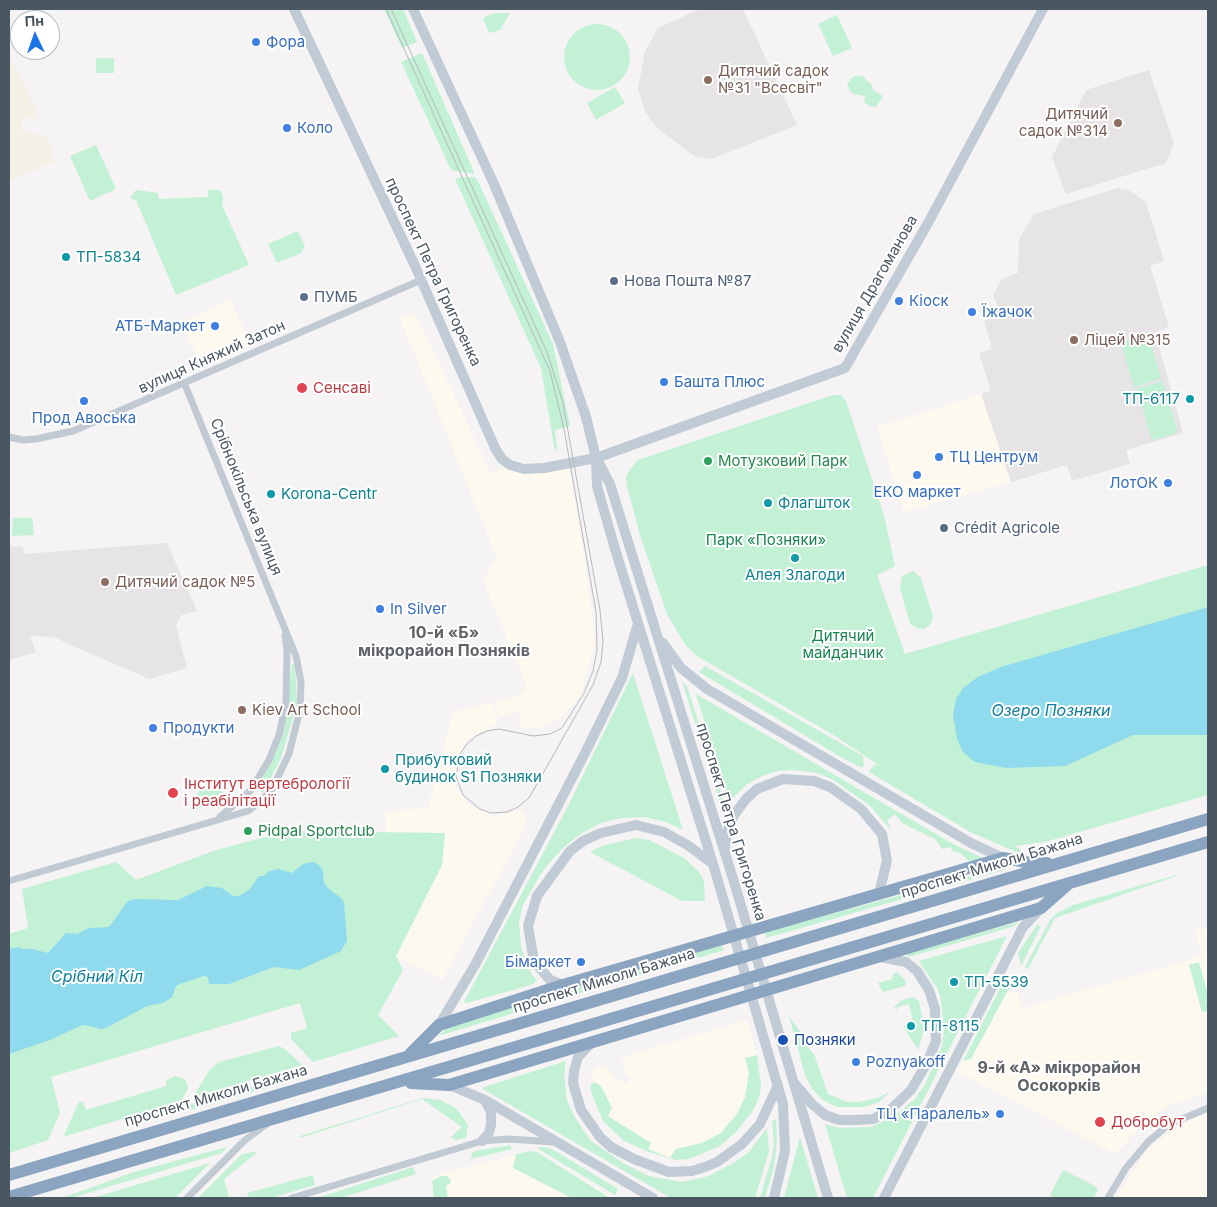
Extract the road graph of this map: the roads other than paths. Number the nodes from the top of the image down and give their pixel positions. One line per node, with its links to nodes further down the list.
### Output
1 (294, 9): 4 (main road, проспект Петра Григоренка)
2 (413, 9): 7 (main road, проспект Петра Григоренка)
3 (1043, 9): 7 (main road, вулиця Драгоманова)
4 (422, 280): 5 (street, вулиця Княжий Затон); 7 (main road, проспект Петра Григоренка)
5 (184, 384): 6 (street, вулиця Княжий Затон); 8 (street, Срібнокільська вулиця)
6 (9, 437)
7 (596, 458): 9 (main road, проспект Петра Григоренка); 10 (main road, проспект Петра Григоренка)
8 (281, 620): 12 (street, Срібнокільська вулиця); 12 (street, Срібнокільська вулиця)
9 (638, 626): 17 (main road, проспект Петра Григоренка); 24 (main road)
10 (655, 630): 14 (main road, проспект Петра Григоренка); 15 (main road)
11 (1208, 819): 16 (highway, проспект Миколи Бажана)
12 (214, 821): 18 (street, Срібнокільська вулиця)
13 (1208, 842): 19 (highway)
14 (725, 852): 20 (main road); 27 (main road, проспект Петра Григоренка)
15 (1003, 858): 16 (highway); 20 (highway)
16 (1061, 862): 26 (highway, проспект Миколи Бажана)
17 (713, 864): 23 (main road); 28 (main road, проспект Петра Григоренка)
18 (9, 881)
19 (1070, 882): 21 (highway); 29 (highway)
20 (879, 893): 23 (highway)
21 (1041, 908): 22 (highway); 46 (main road)
22 (874, 956): 25 (highway); 27 (main road)
23 (563, 985): 24 (highway)
24 (439, 1024): 26 (highway)
25 (592, 1042): 28 (main road); 30 (highway)
26 (405, 1057): 36 (highway, проспект Миколи Бажана)
27 (793, 1081): 45 (main road, проспект Петра Григоренка)
28 (778, 1084): 44 (main road, проспект Петра Григоренка)
29 (389, 1085): 30 (highway); 33 (highway)
30 (449, 1085): 31 (main road)
31 (485, 1100): 34 (main road); 35 (main road)
32 (1208, 1108): 47 (street)
33 (275, 1119): 38 (highway); 40 (street)
34 (482, 1141): 35 (street); 37 (street)
35 (559, 1142): 43 (main road)
36 (9, 1175)
37 (322, 1189): 41 (street); 42 (street)
38 (24, 1195): 39 (highway)
39 (9, 1198)
40 (186, 1198)
41 (292, 1198)
42 (310, 1198)
43 (653, 1198)
44 (774, 1198)
45 (828, 1198)
46 (884, 1198)
47 (1108, 1198)

